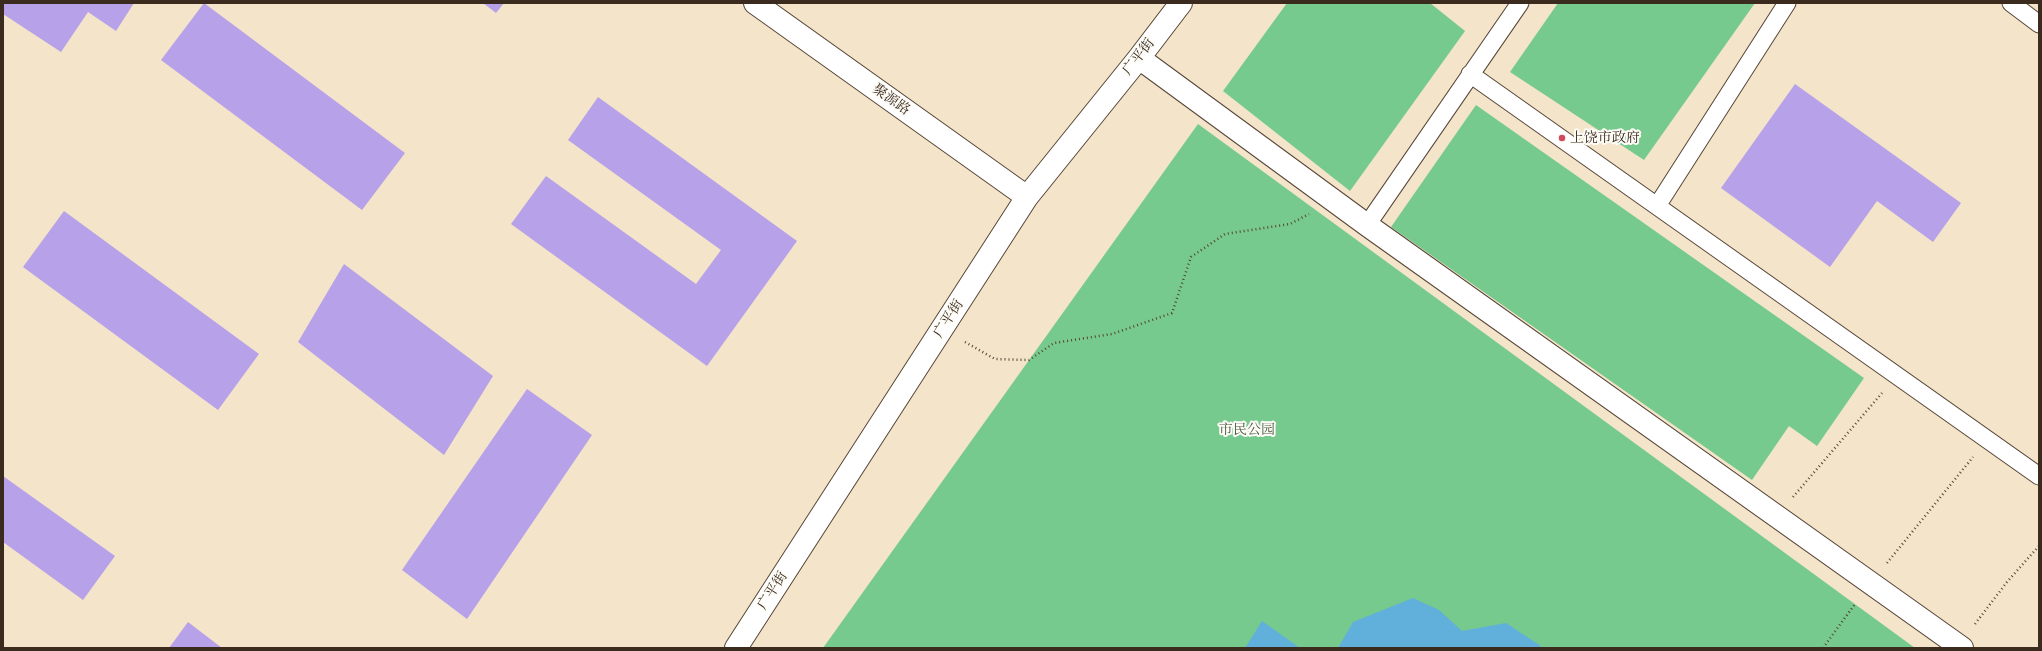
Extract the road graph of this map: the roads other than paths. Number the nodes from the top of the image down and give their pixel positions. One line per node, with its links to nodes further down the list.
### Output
1 (755, 3): 9 (street, 聚源路)
2 (1181, 3): 7 (street, 广平街)
3 (1520, 3): 8 (lane)
4 (1787, 3): 10 (lane)
5 (2011, 3): 6 (lane)
6 (2039, 24)
7 (1139, 58): 9 (street, 广平街); 11 (street)
8 (1470, 74): 10 (lane); 11 (lane)
9 (1027, 197): 14 (street, 广平街)
10 (1657, 206): 12 (lane)
11 (1367, 225): 13 (street)
12 (2039, 476)
13 (1960, 647)
14 (736, 648)

